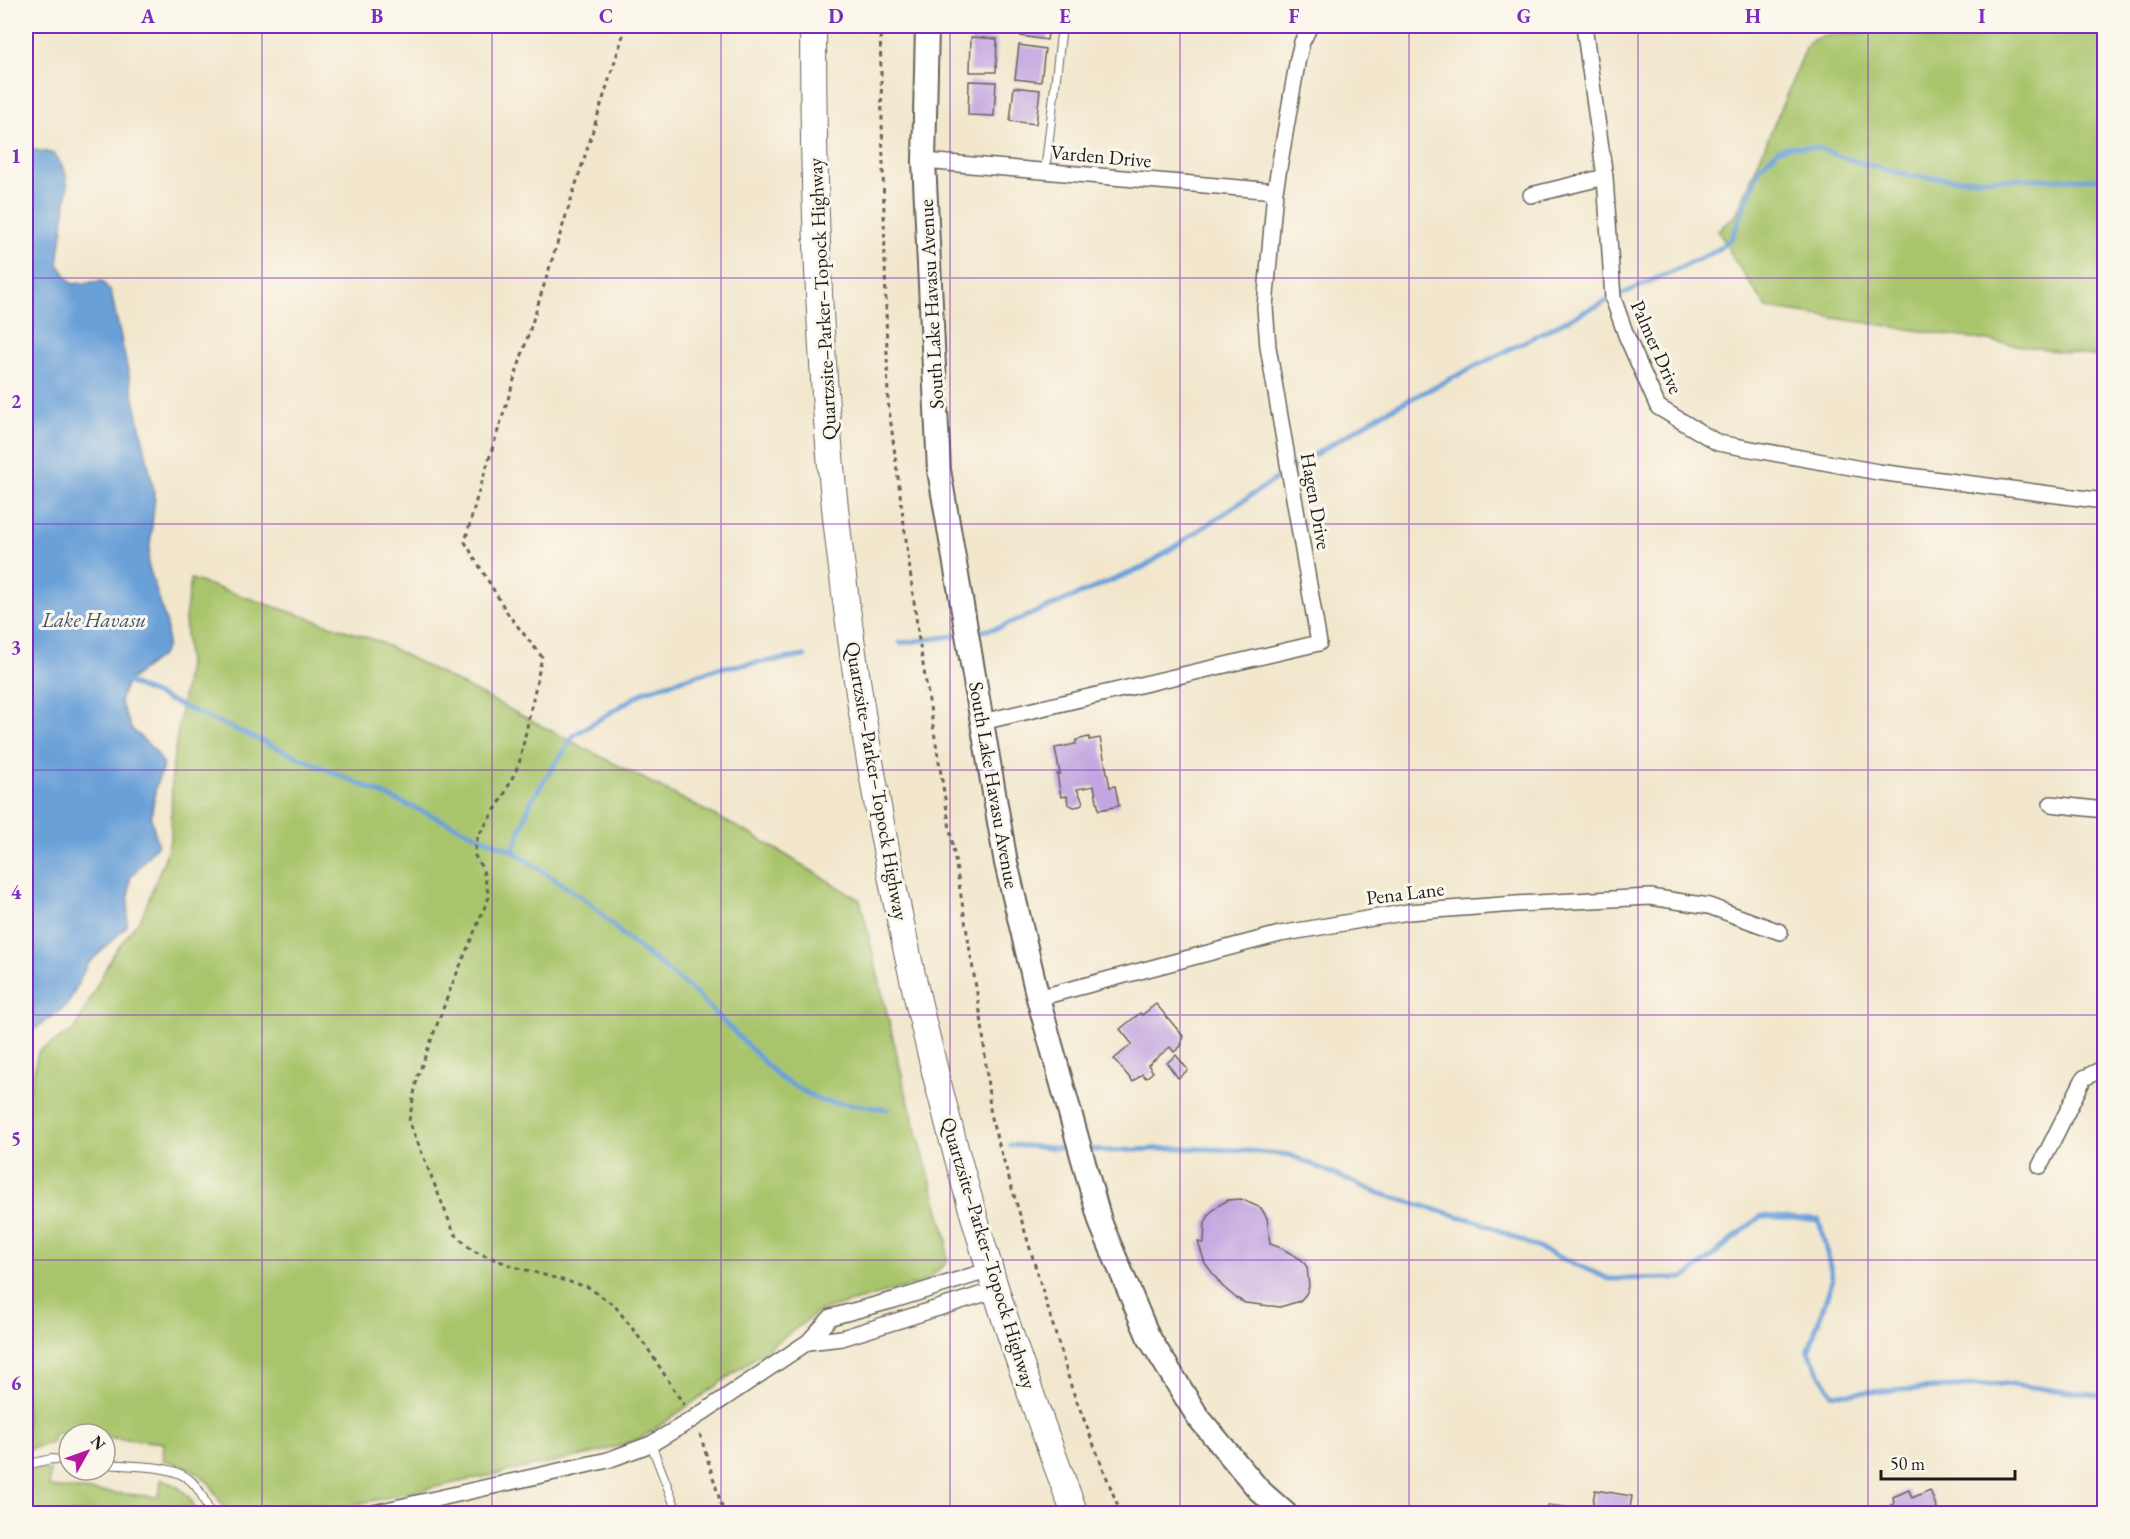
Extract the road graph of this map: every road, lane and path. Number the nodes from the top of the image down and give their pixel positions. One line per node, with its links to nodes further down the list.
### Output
1 (626, 26): 23 (path)
2 (813, 26): 21 (highway, Quartzsite–Parker–Topock Highway)
3 (880, 26): 34 (path)
4 (927, 26): 8 (main road, South Lake Havasu Avenue)
5 (1062, 26): 9 (lane)
6 (1310, 26): 11 (street, Hagen Drive)
7 (1584, 26): 10 (street, Palmer Drive)
8 (924, 161): 9 (street, Varden Drive); 14 (main road, South Lake Havasu Avenue)
9 (1045, 172): 11 (street, Varden Drive)
10 (1605, 177): 12 (street); 13 (street, Palmer Drive)
11 (1275, 191): 14 (street, Hagen Drive)
12 (1531, 195)
13 (2104, 501)
14 (982, 722): 18 (main road, South Lake Havasu Avenue)
15 (2051, 804): 16 (street)
16 (2104, 810)
17 (1780, 932): 18 (street, Pena Lane)
18 (1038, 998): 35 (main road, South Lake Havasu Avenue)
19 (2104, 1068): 20 (street)
20 (2040, 1166)
21 (993, 1280): 22 (street); 22 (street); 33 (highway, Quartzsite–Parker–Topock Highway)
22 (808, 1342): 23 (street)
23 (693, 1419): 24 (street); 32 (path)
24 (651, 1444): 28 (street); 31 (lane)
25 (57, 1460): 26 (lane)
26 (26, 1465)
27 (117, 1465): 29 (lane)
28 (386, 1512): 30 (street)
29 (210, 1514)
30 (369, 1514)
31 (678, 1514)
32 (724, 1514)
33 (1075, 1514)
34 (1121, 1514)
35 (1286, 1514)

